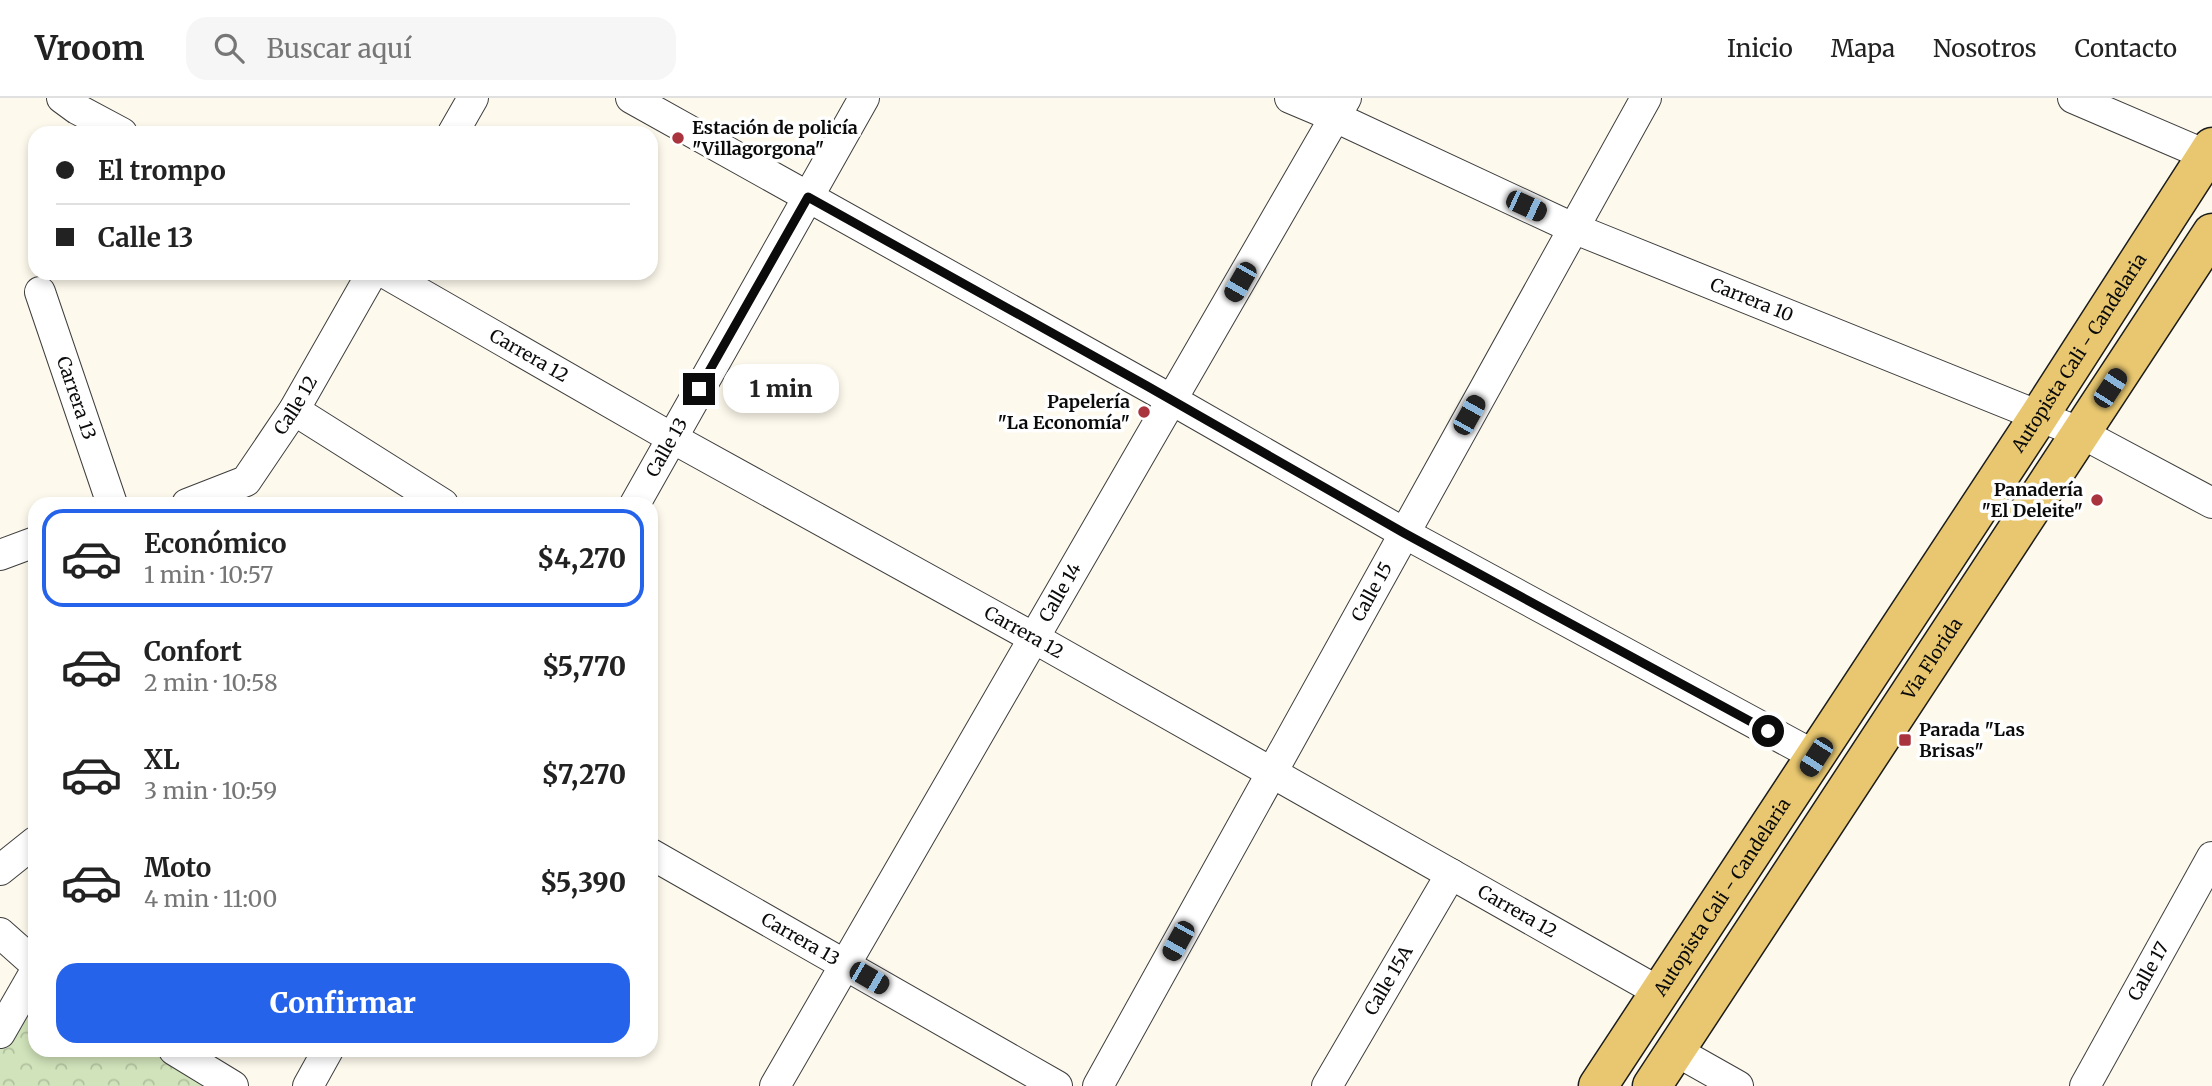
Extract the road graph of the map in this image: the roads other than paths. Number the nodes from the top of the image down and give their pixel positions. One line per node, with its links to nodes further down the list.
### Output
1 (473, 98): 10 (street)
2 (631, 98): 12 (street)
3 (864, 98): 12 (street, Calle 13)
4 (1290, 98): 8 (street, Carrera 10)
5 (1646, 98): 13 (street, Calle 15)
6 (2073, 98): 11 (street)
7 (74, 102): 9 (street)
8 (1340, 107): 13 (street, Carrera 10); 18 (street, Calle 14)
9 (110, 126)
10 (457, 126)
11 (2209, 151): 20 (main road, Autopista Cali - Candelaria)
12 (808, 197): 18 (street); 22 (street, Calle 13)
13 (1573, 228): 20 (street, Carrera 10); 28 (street, Calle 15)
14 (2212, 233): 21 (main road, Via Florida)
15 (368, 280): 19 (street, Calle 12)
16 (396, 280): 22 (street, Carrera 12)
17 (40, 292): 23 (street, Carrera 13)
18 (1172, 400): 28 (street); 31 (street, Calle 14)
19 (294, 410): 24 (street, Calle 12); 25 (street)
20 (2039, 416): 21 (street, Carrera 10); 32 (main road, Autopista Cali - Candelaria)
21 (2081, 433): 27 (street, Carrera 10); 45 (main road, Via Florida)
22 (672, 438): 26 (street, Calle 13); 31 (street, Carrera 12)
23 (110, 497)
24 (205, 497)
25 (432, 497)
26 (639, 497)
27 (2212, 503)
28 (1404, 533): 32 (street); 33 (street, Calle 15)
29 (28, 545): 30 (street)
30 (0, 555)
31 (1034, 638): 33 (street, Carrera 12); 41 (street, Calle 14)
32 (1816, 757): 43 (main road, Autopista Cali - Candelaria)
33 (1271, 772): 38 (street, Carrera 12); 52 (street, Calle 15)
34 (28, 848): 37 (street)
35 (2212, 857): 57 (street, Calle 17)
36 (658, 858): 41 (street, Carrera 13)
37 (0, 870)
38 (1451, 874): 43 (street, Carrera 12); 53 (street, Calle 15A)
39 (0, 933): 40 (street)
40 (28, 958)
41 (845, 964): 50 (street, Calle 14); 51 (street, Carrera 13)
42 (28, 984): 44 (street)
43 (1661, 993): 54 (main road, Autopista Cali - Candelaria)
44 (0, 1032)
45 (1676, 1051): 55 (main road, Via Florida); 56 (street)
46 (185, 1057): 48 (street)
47 (324, 1057): 49 (street)
48 (233, 1086)
49 (308, 1086)
50 (775, 1086)
51 (1057, 1086)
52 (1098, 1086)
53 (1326, 1086)
54 (1598, 1086)
55 (1652, 1086)
56 (1738, 1086)
57 (2085, 1086)

